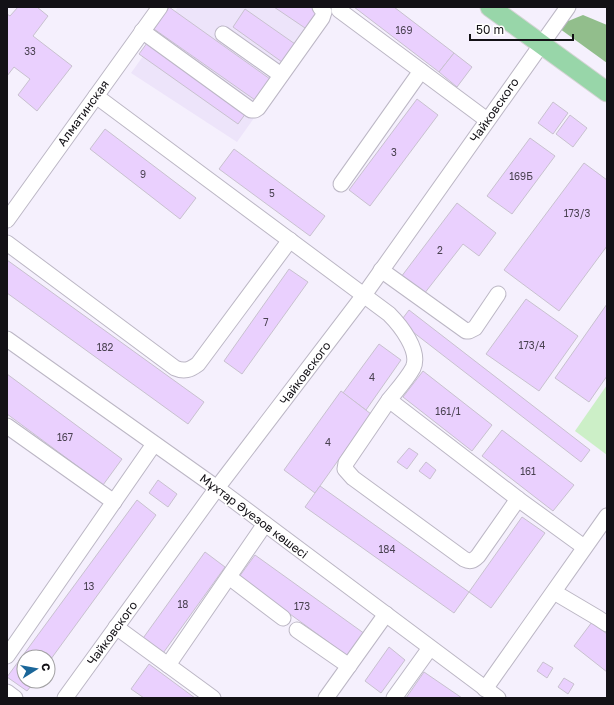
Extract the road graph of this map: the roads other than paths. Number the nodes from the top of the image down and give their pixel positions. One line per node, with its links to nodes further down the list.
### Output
1 (160, 7): 6 (street, Алматинская)
2 (320, 7): 10 (street)
3 (490, 7): 8 (main road)
4 (568, 7): 8 (street, Чайковского)
5 (339, 10): 9 (street)
6 (142, 31): 10 (street); 12 (street, Алматинская)
7 (223, 34): 10 (street)
8 (541, 44): 11 (main road); 13 (street, Чайковского)
9 (421, 71): 13 (street); 14 (street)
10 (281, 75)
11 (607, 92)
12 (96, 96): 15 (street, Алматинская); 16 (street)
13 (487, 120): 18 (street, Чайковского)
14 (342, 184)
15 (7, 220)
16 (290, 240): 17 (street); 20 (street)
17 (7, 243)
18 (381, 270): 19 (street); 20 (street, Чайковского)
19 (498, 294)
20 (364, 295): 22 (street); 25 (street, Чайковского)
21 (7, 339): 24 (street, Мұхтар Әуезов көшесі)
22 (390, 400): 26 (street); 26 (street)
23 (7, 426): 27 (street)
24 (154, 444): 25 (street, Мұхтар Әуезов көшесі); 27 (street)
25 (217, 488): 29 (street, Мұхтар Әуезов көшесі); 36 (street, Чайковского)
26 (518, 499): 30 (street)
27 (114, 502): 39 (street)
28 (607, 516): 30 (street)
29 (265, 524): 31 (street); 33 (street, Мұхтар Әуезов көшесі)
30 (584, 547): 32 (street)
31 (229, 577): 34 (street); 40 (street)
32 (554, 592): 35 (street); 42 (street)
33 (386, 614): 38 (street, Мұхтар Әуезов көшесі); 41 (street)
34 (283, 618)
35 (607, 624)
36 (116, 627): 40 (street); 45 (street, Чайковского)
37 (297, 630): 41 (street)
38 (430, 648): 42 (street, Мұхтар Әуезов көшесі); 48 (street)
39 (7, 656)
40 (168, 665): 46 (street)
41 (349, 666): 47 (street)
42 (485, 689): 49 (street, Мұхтар Әуезов көшесі)
43 (7, 692): 44 (street)
44 (15, 698)
45 (65, 698)
46 (213, 698)
47 (326, 698)
48 (394, 698)
49 (498, 698)

